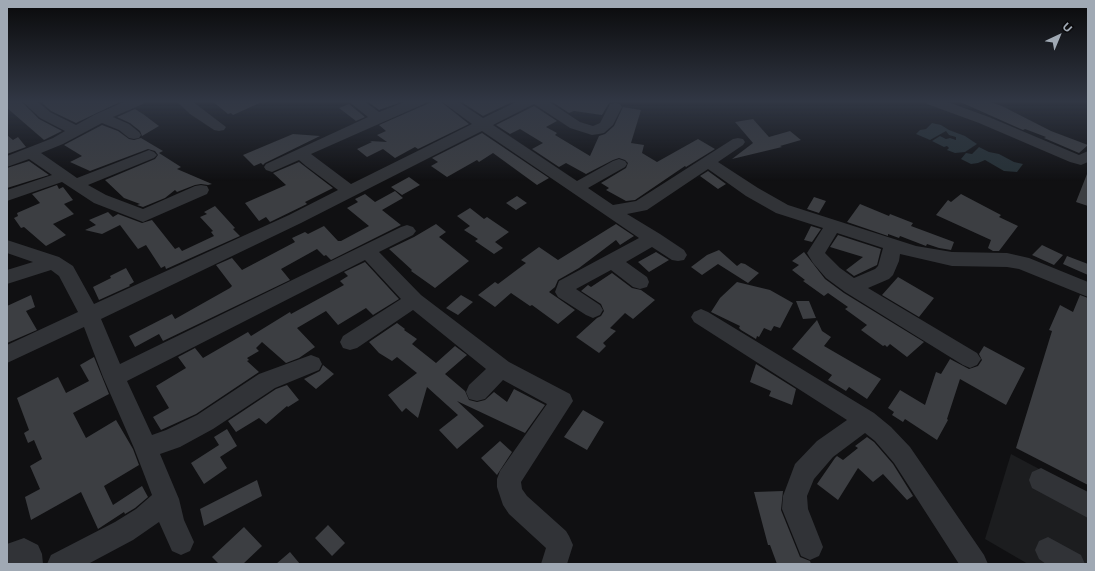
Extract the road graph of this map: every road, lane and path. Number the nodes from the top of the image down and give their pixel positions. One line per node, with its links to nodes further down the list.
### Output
1 (70, 128): 10 (street)
2 (82, 128): 10 (street)
3 (125, 128): 11 (street)
4 (357, 128): 14 (street)
5 (478, 128): 24 (street)
6 (487, 128): 22 (street)
7 (582, 128): 8 (street)
8 (603, 128)
9 (1002, 128): 16 (street)
10 (76, 131): 13 (street)
11 (134, 135)
12 (738, 142): 18 (street)
13 (31, 153): 17 (street); 21 (street)
14 (301, 153): 20 (street); 24 (street)
15 (148, 155): 21 (street)
16 (1088, 156)
17 (7, 162)
18 (708, 162): 26 (street); 27 (street)
19 (619, 164): 22 (street)
20 (272, 167)
21 (70, 180): 23 (street); 25 (street)
22 (576, 188): 26 (street)
23 (201, 190)
24 (350, 191): 42 (street)
25 (7, 196)
26 (610, 211): 29 (street)
27 (833, 226): 30 (street); 38 (street)
28 (407, 231): 32 (street)
29 (654, 238): 33 (street); 34 (street)
30 (892, 245): 38 (street); 39 (street)
31 (7, 246): 35 (street)
32 (367, 251): 40 (street); 49 (street)
33 (678, 255)
34 (612, 261): 37 (street); 41 (street)
35 (52, 262): 36 (street); 42 (street)
36 (7, 277)
37 (640, 282)
38 (852, 288): 46 (street)
39 (1088, 290)
40 (414, 300): 44 (street); 48 (street)
41 (593, 310)
42 (90, 315): 45 (street); 49 (street)
43 (701, 317): 51 (street)
44 (350, 342)
45 (7, 354)
46 (970, 359)
47 (311, 364): 52 (street)
48 (501, 368): 50 (street); 62 (street)
49 (114, 377): 52 (street)
50 (477, 392)
51 (866, 420): 57 (street); 63 (street)
52 (146, 448): 54 (street)
53 (1041, 480): 55 (street)
54 (166, 499): 56 (street); 61 (street)
55 (1088, 506)
56 (181, 542)
57 (810, 547)
58 (1048, 550): 64 (street)
59 (7, 559): 60 (street)
60 (30, 564)
61 (60, 564)
62 (554, 564)
63 (975, 564)
64 (1072, 564)

